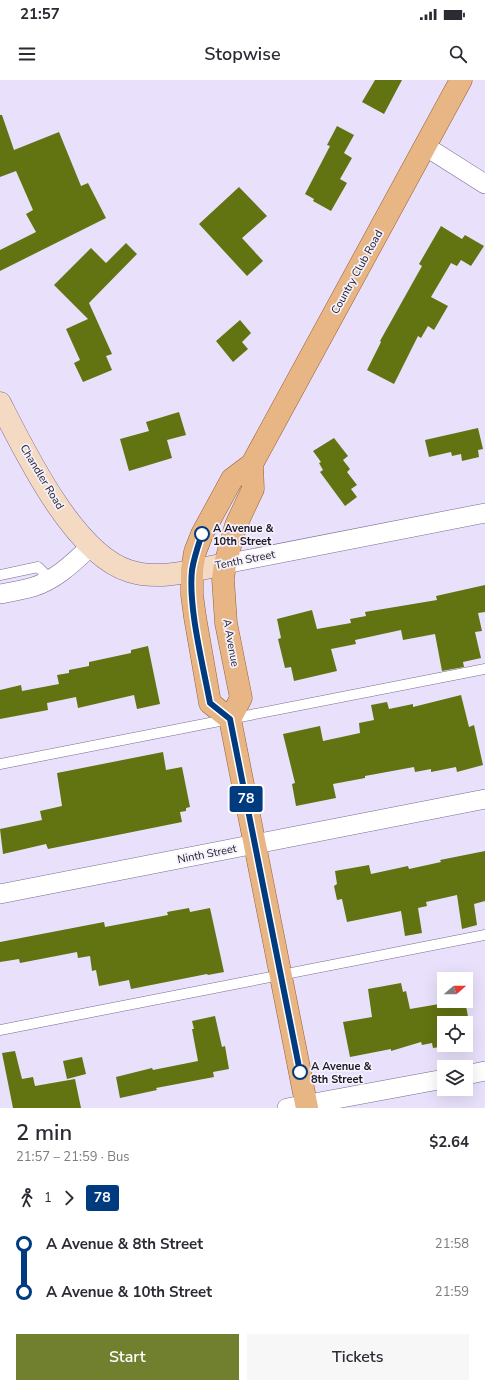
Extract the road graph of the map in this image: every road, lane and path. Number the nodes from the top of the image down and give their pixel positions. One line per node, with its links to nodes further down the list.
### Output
1 (461, 80): 2 (main road, Country Club Road)
2 (425, 146): 3 (street); 5 (main road, Country Club Road)
3 (485, 184)
4 (0, 403): 7 (street, Chandler Road)
5 (252, 464): 8 (main road); 9 (main road, Country Club Road)
6 (485, 513): 8 (street, Tenth Street)
7 (91, 546): 9 (street, Tenth Street); 11 (street)
8 (225, 564): 9 (street, Tenth Street); 14 (main road, A Avenue)
9 (192, 570): 14 (main road)
10 (0, 575): 11 (lane)
11 (50, 579): 12 (street)
12 (0, 594)
13 (485, 669): 14 (lane)
14 (230, 719): 15 (lane); 17 (main road)
15 (0, 764)
16 (485, 799): 17 (street, Ninth Street)
17 (255, 844): 18 (street, Ninth Street); 20 (main road)
18 (0, 894)
19 (485, 935): 20 (lane)
20 (281, 975): 21 (lane); 25 (main road)
21 (0, 1030)
22 (485, 1071): 23 (street)
23 (473, 1074)
24 (437, 1080): 25 (street)
25 (300, 1107)

